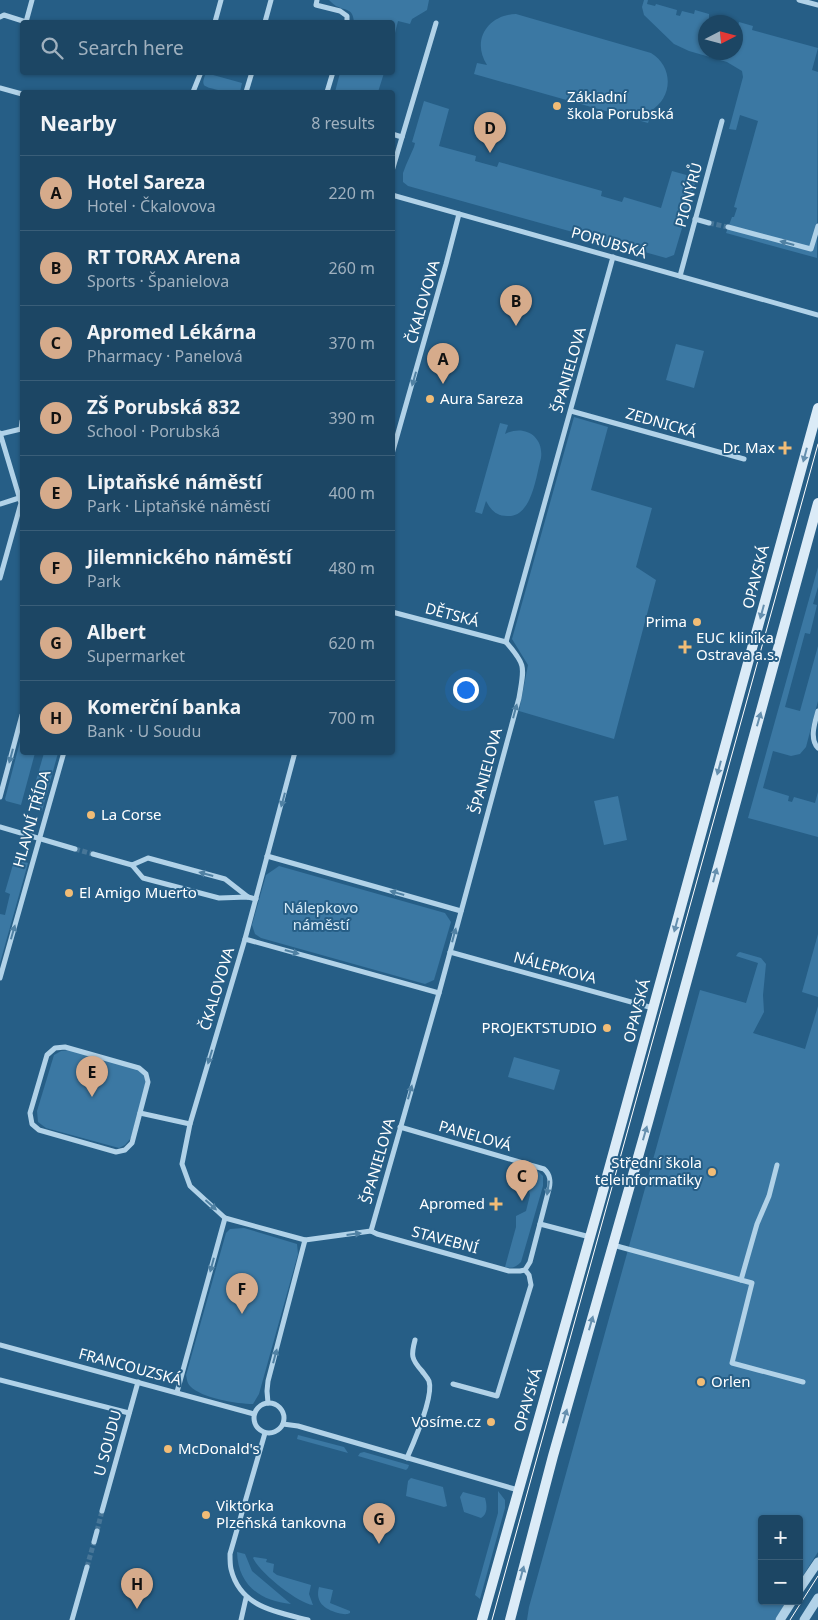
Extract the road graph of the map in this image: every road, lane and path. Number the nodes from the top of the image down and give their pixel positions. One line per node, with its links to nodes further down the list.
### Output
1 (32, 0): 9 (street)
2 (221, 0): 10 (street)
3 (271, 0): 11 (street)
4 (317, 0): 12 (street)
5 (799, 0): 6 (street)
6 (818, 5)
7 (0, 17): 8 (street)
8 (20, 20)
9 (27, 20)
10 (216, 20)
11 (266, 20)
12 (348, 20)
13 (436, 23): 24 (street)
14 (200, 75): 18 (street)
15 (251, 75): 19 (street)
16 (332, 75): 20 (street)
17 (0, 88): 21 (street)
18 (194, 90)
19 (247, 90)
20 (328, 90)
21 (20, 93)
22 (722, 121): 28 (street, PIONÝRŮ)
23 (395, 135): 24 (street)
24 (402, 137): 25 (street)
25 (395, 161)
26 (395, 197): 27 (street, PORUBSKÁ)
27 (459, 214): 32 (street, PORUBSKÁ); 39 (street, ČKALOVOVA, one-way to 39)
28 (695, 219): 29 (street); 33 (street, PIONÝRŮ)
29 (709, 222)
30 (818, 226): 31 (street, one-way to 31)
31 (728, 228)
32 (613, 257): 33 (street, PORUBSKÁ); 36 (street, ŠPANIELOVA)
33 (680, 276): 34 (street, PORUBSKÁ)
34 (818, 315)
35 (818, 408): 67 (main road, OPAVSKÁ, one-way to 67)
36 (571, 411): 40 (street, ZEDNICKÁ); 47 (street, ŠPANIELOVA)
37 (20, 428): 38 (street)
38 (0, 434): 41 (street)
39 (395, 442)
40 (744, 459)
41 (19, 498): 42 (street)
42 (0, 504)
43 (818, 504): 77 (main road, one-way to 43)
44 (20, 506): 45 (street)
45 (0, 578)
46 (395, 613): 47 (street, DĚTSKÁ)
47 (506, 642): 62 (street, ŠPANIELOVA, one-way to 47)
48 (818, 711): 50 (street)
49 (20, 722): 53 (street, one-way to 53)
50 (818, 748)
51 (63, 755): 55 (street, HLAVNÍ TŘÍDA)
52 (294, 755): 58 (street, ČKALOVOVA, one-way to 58)
53 (0, 796)
54 (0, 828): 55 (street)
55 (40, 838): 56 (street); 65 (street, HLAVNÍ TŘÍDA, one-way to 55)
56 (75, 849)
57 (93, 854): 59 (street)
58 (267, 856): 61 (street, ČKALOVOVA); 62 (street, one-way to 58)
59 (132, 865): 60 (street); 60 (street, one-way to 59)
60 (248, 897): 61 (street)
61 (256, 899): 63 (street, ČKALOVOVA)
62 (461, 911): 64 (street, ŠPANIELOVA, one-way to 62)
63 (245, 939): 66 (street, one-way to 66); 69 (street, ČKALOVOVA, one-way to 69)
64 (450, 952): 66 (street, ŠPANIELOVA); 67 (street, NÁLEPKOVA)
65 (0, 978)
66 (438, 993): 70 (street, ŠPANIELOVA, one-way to 66)
67 (653, 1008): 75 (main road, OPAVSKÁ)
68 (140, 1113): 68 (street); 69 (street)
69 (190, 1124): 72 (street, ČKALOVOVA, one-way to 72)
70 (400, 1127): 73 (street, PANELOVÁ, one-way to 73); 74 (street, ŠPANIELOVA)
71 (777, 1165): 79 (street)
72 (225, 1218): 76 (street); 86 (street, one-way to 86)
73 (540, 1224): 75 (street); 78 (street, PANELOVÁ)
74 (371, 1231): 76 (street, one-way to 74); 78 (street, STAVEBNÍ)
75 (590, 1237): 93 (main road, OPAVSKÁ)
76 (305, 1240): 87 (street, one-way to 76)
77 (613, 1245): 79 (street); 107 (main road, one-way to 77)
78 (525, 1270): 85 (street)
79 (741, 1280): 84 (street)
80 (414, 1340): 92 (street)
81 (0, 1345): 83 (street, FRANCOUZSKÁ)
82 (0, 1380): 88 (street)
83 (138, 1382): 86 (street, FRANCOUZSKÁ); 88 (street, U SOUDU)
84 (803, 1382)
85 (453, 1384)
86 (177, 1392): 89 (street, FRANCOUZSKÁ)
87 (268, 1403): 89 (street); 90 (street)
88 (129, 1414): 94 (street, U SOUDU)
89 (254, 1414): 91 (street)
90 (283, 1424): 91 (street); 92 (street)
91 (265, 1433): 100 (street)
92 (407, 1458): 93 (street)
93 (518, 1490): 106 (main road, OPAVSKÁ)
94 (102, 1511)
95 (97, 1531): 96 (street)
96 (94, 1542)
97 (818, 1562): 99 (street)
98 (87, 1567): 103 (street)
99 (803, 1584)
100 (246, 1598): 104 (street); 105 (street)
101 (818, 1598): 109 (street)
102 (789, 1605): 108 (street)
103 (72, 1620)
104 (240, 1620)
105 (308, 1620)
106 (482, 1620)
107 (510, 1620)
108 (780, 1620)
109 (804, 1620)

